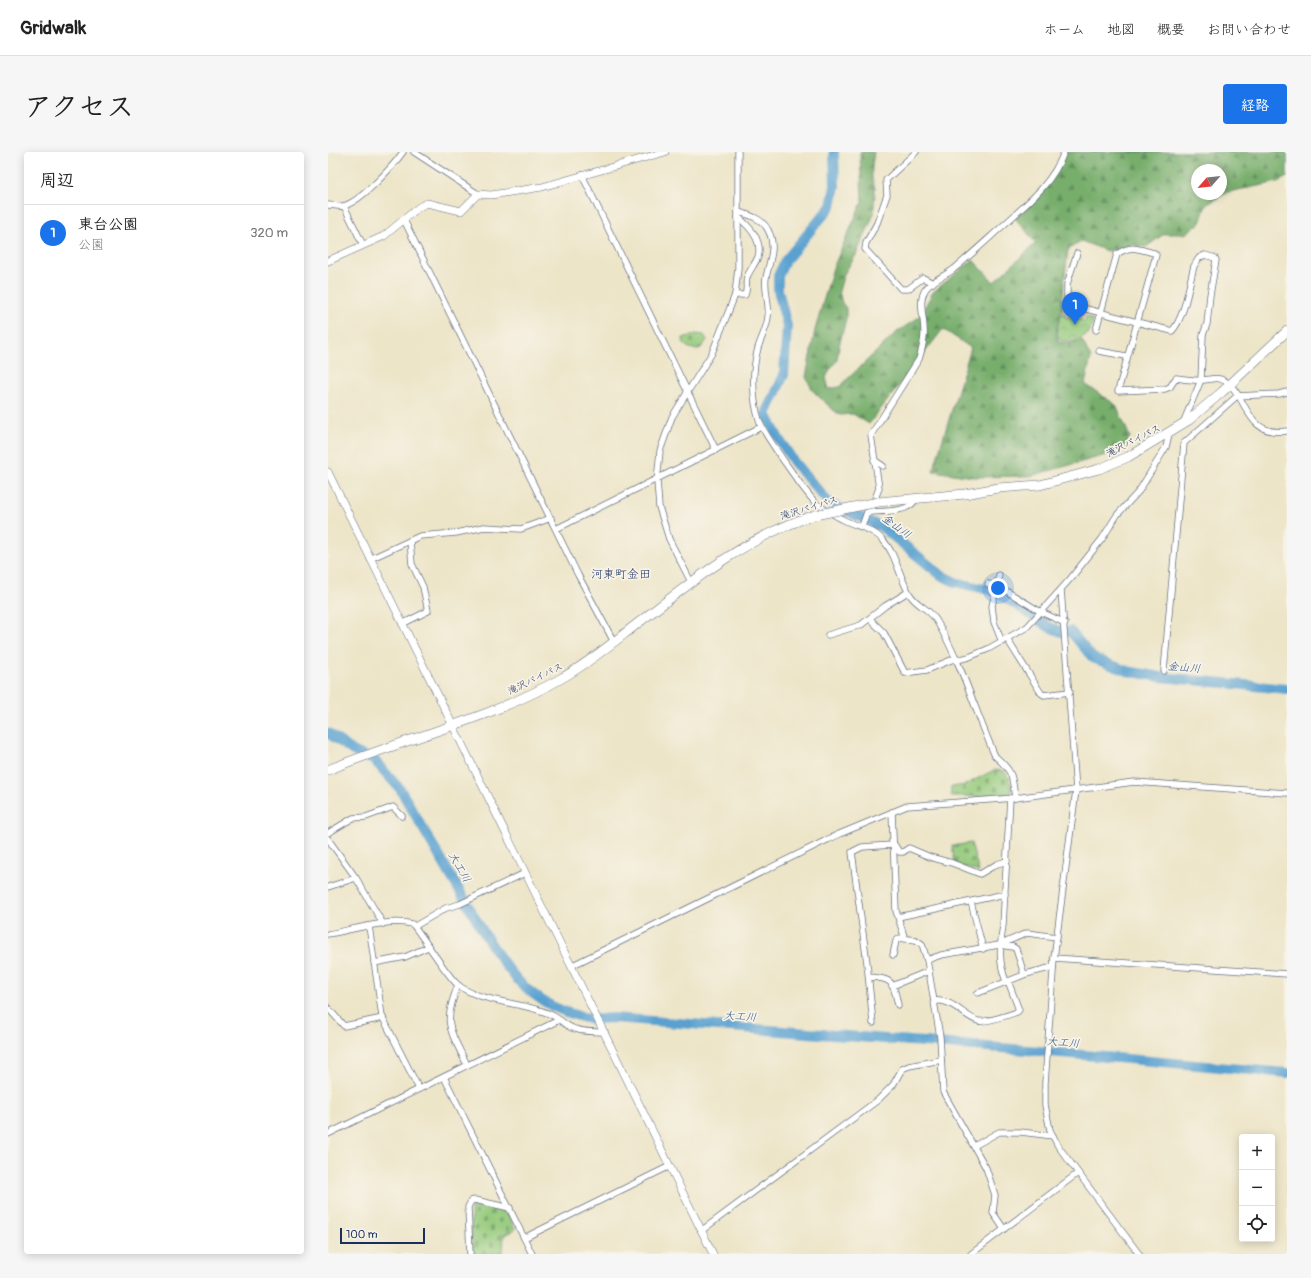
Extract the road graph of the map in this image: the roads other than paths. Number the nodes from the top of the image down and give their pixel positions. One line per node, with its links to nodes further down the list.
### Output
1 (403, 152): 10 (street)
2 (414, 152): 8 (street)
3 (665, 152): 7 (street)
4 (738, 152): 11 (street)
5 (916, 152): 16 (street)
6 (1064, 152): 16 (street)
7 (582, 175): 8 (street); 26 (street)
8 (478, 194): 12 (street)
9 (328, 205): 10 (street)
10 (344, 206): 13 (street)
11 (738, 214): 17 (street); 17 (street); 30 (street)
12 (404, 220): 13 (street); 40 (street)
13 (363, 244): 15 (street)
14 (1078, 253): 18 (street)
15 (328, 261)
16 (933, 283): 34 (street)
17 (735, 295): 26 (street)
18 (1100, 311): 19 (street); 19 (street); 20 (street)
19 (1138, 322): 23 (street); 24 (street)
20 (1096, 330)
21 (1287, 331): 25 (highway, 滝沢バイパス)
22 (1099, 351): 23 (street)
23 (1126, 356): 24 (street)
24 (1201, 380): 25 (street); 29 (street)
25 (1230, 385): 28 (street); 29 (highway, 滝沢バイパス)
26 (687, 390): 33 (street); 37 (street)
27 (1287, 392): 28 (street)
28 (1237, 396): 31 (street); 59 (street)
29 (1182, 425): 32 (highway, 滝沢バイパス)
30 (761, 427): 33 (street); 41 (street)
31 (1287, 431)
32 (1169, 434): 38 (highway, 滝沢バイパス); 49 (street)
33 (716, 450): 37 (street)
34 (874, 460): 35 (street); 39 (street)
35 (883, 466)
36 (328, 472): 44 (street)
37 (657, 479): 42 (street); 46 (street)
38 (916, 498): 39 (street); 46 (highway, 滝沢バイパス, bridge)
39 (870, 512): 41 (street)
40 (551, 518): 42 (street); 43 (street)
41 (862, 526): 50 (street)
42 (556, 529): 57 (street)
43 (410, 541): 44 (street); 54 (street)
44 (370, 559): 54 (street)
45 (999, 575): 48 (street)
46 (692, 582): 57 (highway, 滝沢バイパス)
47 (988, 584): 48 (street)
48 (998, 586): 51 (street); 56 (street)
49 (1061, 590): 51 (street); 53 (street)
50 (908, 592): 52 (street); 58 (street)
51 (1041, 612): 53 (street); 56 (street)
52 (870, 619): 55 (street); 58 (street)
53 (1065, 623): 60 (street)
54 (402, 624): 61 (street)
55 (828, 635)
56 (1004, 640): 58 (street); 60 (street)
57 (614, 642): 61 (highway, 滝沢バイパス)
58 (956, 659): 65 (street)
59 (1164, 671)
60 (1070, 692): 63 (street)
61 (452, 726): 62 (highway, 滝沢バイパス); 72 (street)
62 (328, 770)
63 (1076, 790): 64 (street); 65 (street); 82 (street)
64 (1287, 793)
65 (1013, 798): 66 (street); 71 (street)
66 (892, 812): 70 (street); 91 (street)
67 (402, 816): 68 (street)
68 (328, 833)
69 (328, 839): 73 (street)
70 (892, 843): 71 (street); 77 (street); 96 (street)
71 (1007, 861): 75 (street)
72 (525, 873): 80 (street); 91 (street)
73 (356, 878): 74 (street); 78 (street)
74 (328, 887)
75 (1005, 894): 76 (street); 84 (street)
76 (971, 902): 77 (street); 86 (street)
77 (898, 917): 83 (street)
78 (383, 924): 79 (street); 80 (street)
79 (370, 926): 81 (street); 90 (street)
80 (415, 926): 85 (street)
81 (328, 934)
82 (1057, 937): 84 (street); 88 (street)
83 (905, 939): 87 (street); 89 (street)
84 (999, 945): 86 (street); 94 (street); 97 (street)
85 (428, 947): 90 (street); 98 (street)
86 (983, 949): 89 (street)
87 (893, 955)
88 (1054, 958): 92 (street); 95 (street)
89 (927, 960): 93 (street)
90 (374, 963): 104 (street)
91 (571, 966): 107 (street)
92 (1053, 967): 94 (street); 113 (street)
93 (929, 970): 99 (street); 101 (street)
94 (1024, 974): 97 (street)
95 (1287, 974)
96 (869, 977): 99 (street); 106 (street)
97 (1007, 981): 100 (street); 101 (street)
98 (458, 985): 105 (street); 109 (street)
99 (892, 986): 102 (street)
100 (978, 993)
101 (934, 1001): 108 (street)
102 (898, 1005)
103 (328, 1008): 104 (street)
104 (383, 1018): 111 (street)
105 (559, 1020): 107 (street); 109 (street)
106 (873, 1024)
107 (605, 1032): 115 (street)
108 (941, 1060): 114 (street); 119 (street)
109 (467, 1065): 110 (street)
110 (444, 1077): 111 (street); 117 (street)
111 (419, 1089): 112 (street)
112 (328, 1134)
113 (1053, 1136): 114 (street); 116 (street)
114 (974, 1146): 118 (street)
115 (670, 1166): 119 (street); 120 (street)
116 (1078, 1173): 118 (street); 125 (street)
117 (510, 1208): 120 (street); 121 (street)
118 (1004, 1229): 124 (street)
119 (701, 1231): 123 (street)
120 (524, 1238): 122 (street)
121 (470, 1254)
122 (532, 1254)
123 (712, 1254)
124 (971, 1254)
125 (1139, 1254)

